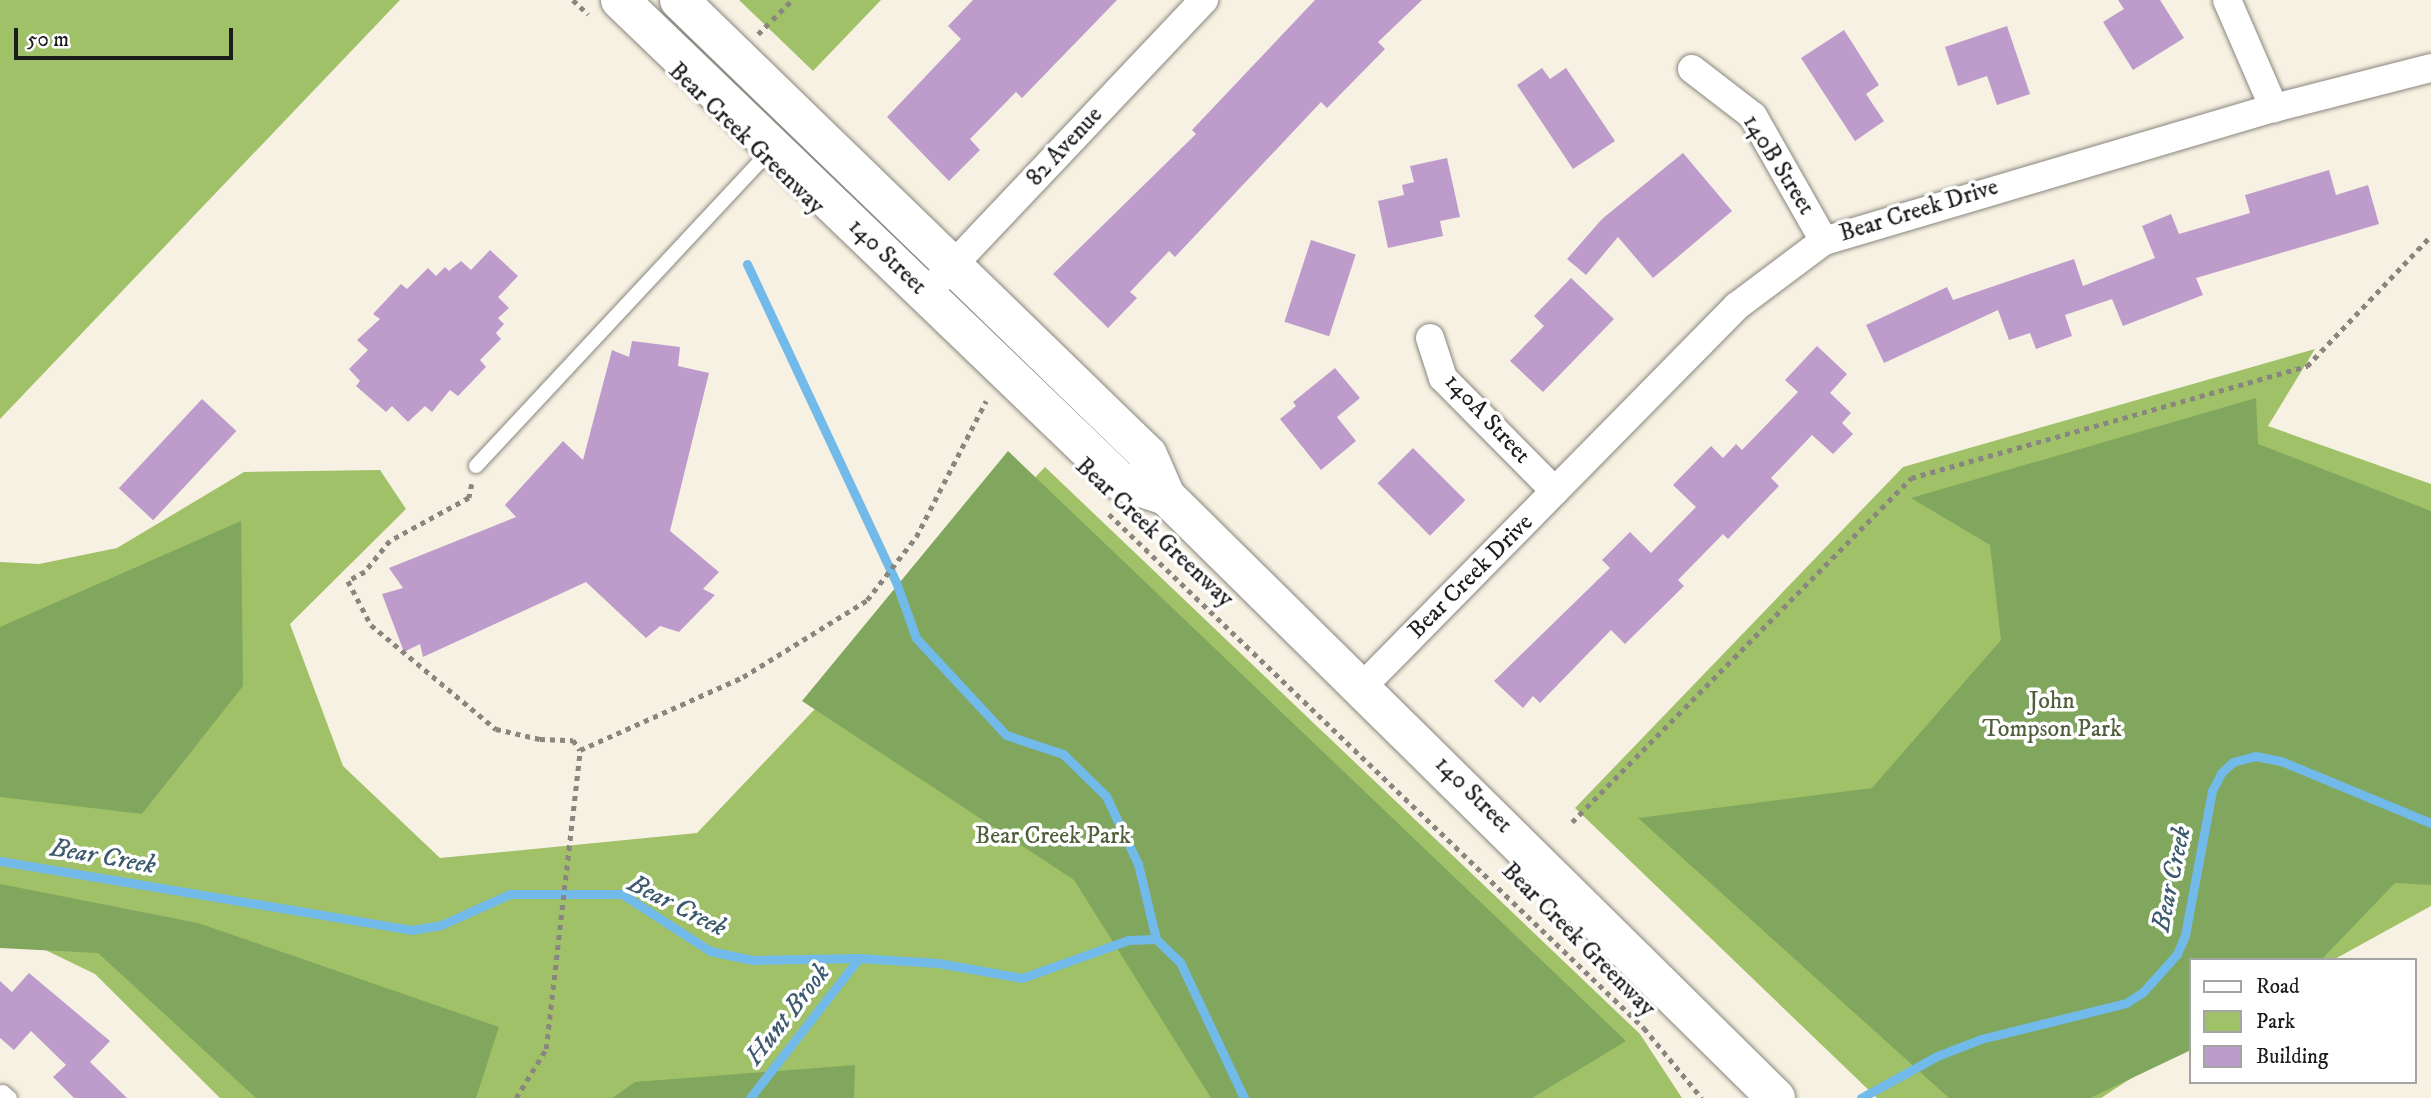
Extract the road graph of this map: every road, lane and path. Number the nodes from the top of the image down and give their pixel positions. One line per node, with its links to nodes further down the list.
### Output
1 (573, 0): 6 (path)
2 (678, 0): 14 (main road, 140 Street)
3 (792, 0): 7 (path)
4 (1204, 0): 14 (street, 82 Avenue)
5 (2227, 0): 10 (street)
6 (606, 9): 11 (main road, 140 Street)
7 (750, 42)
8 (2431, 68): 10 (street, Bear Creek Drive)
9 (1692, 69): 13 (street, 140B Street)
10 (2274, 108): 13 (street, Bear Creek Drive)
11 (773, 148): 15 (main road, 140 Street); 20 (lane)
12 (2431, 236): 26 (path)
13 (1824, 240): 21 (street, Bear Creek Drive)
14 (954, 265): 15 (street, 82 Avenue); 22 (main road, 140 Street)
15 (925, 295): 22 (main road, 140 Street)
16 (1430, 338): 21 (street, 140A Street)
17 (976, 391): 18 (path)
18 (986, 401): 19 (path); 25 (path)
19 (996, 410)
20 (476, 466): 25 (path)
21 (1555, 491): 24 (street, Bear Creek Drive)
22 (1166, 496): 24 (main road, 140 Street)
23 (1105, 510): 30 (path, Bear Creek Greenway)
24 (1363, 686): 31 (main road, 140 Street)
25 (580, 750): 29 (path)
26 (1572, 822)
27 (0, 1095): 28 (lane)
28 (10, 1098)
29 (516, 1098)
30 (1702, 1098)
31 (1776, 1098)

